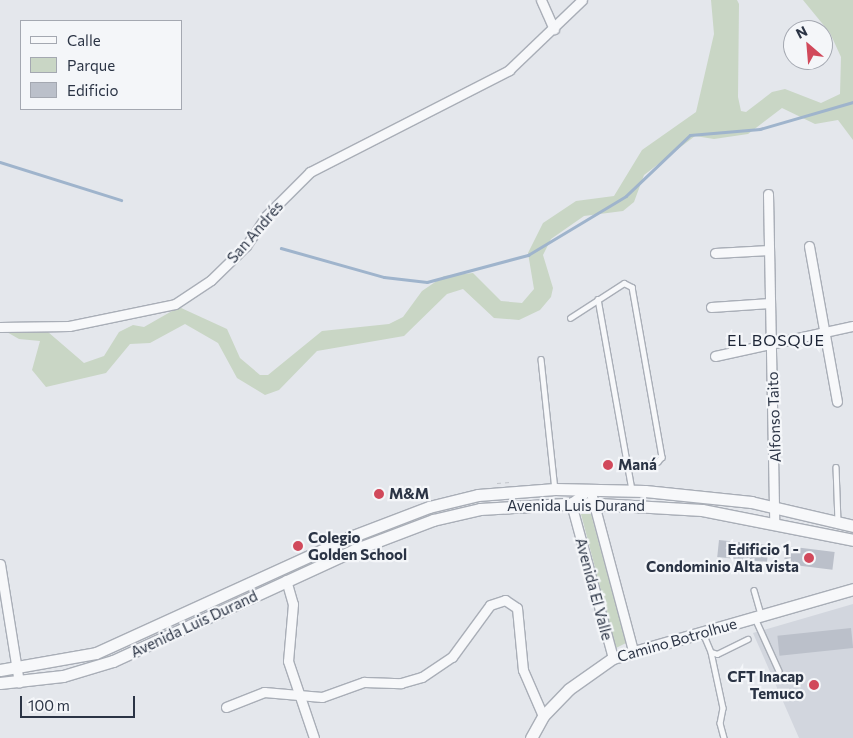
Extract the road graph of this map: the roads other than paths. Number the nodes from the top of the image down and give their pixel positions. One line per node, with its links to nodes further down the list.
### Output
1 (541, 0): 3 (street)
2 (582, 0): 3 (street, San Andrés)
3 (554, 29): 13 (street, San Andrés)
4 (768, 194): 6 (street, Alfonso Taito)
5 (809, 246): 14 (street)
6 (769, 250): 7 (street); 9 (street, Alfonso Taito)
7 (715, 253)
8 (598, 299): 11 (lane); 20 (lane); 20 (lane)
9 (770, 303): 10 (street); 15 (street, Alfonso Taito)
10 (711, 307)
11 (570, 318)
12 (853, 326): 14 (street)
13 (0, 327)
14 (823, 333): 15 (street); 18 (street)
15 (771, 344): 16 (street); 26 (street, Alfonso Taito)
16 (715, 356)
17 (541, 359): 21 (lane)
18 (836, 401)
19 (836, 467): 28 (lane)
20 (630, 468): 23 (lane)
21 (555, 489): 22 (street, Avenida Luis Durand); 41 (street, Avenida Luis Durand)
22 (590, 489): 23 (street, Avenida Luis Durand); 24 (street); 25 (street, Avenida El Valle)
23 (632, 490): 26 (street, Avenida Luis Durand)
24 (571, 502): 25 (street, Avenida Luis Durand); 32 (street, Avenida Luis Durand); 40 (street, Avenida El Valle)
25 (593, 503): 27 (street, Avenida Luis Durand); 38 (street, Avenida El Valle)
26 (776, 507): 27 (street, Alfonso Taito); 28 (street, Avenida Luis Durand)
27 (774, 521): 30 (street, Avenida Luis Durand)
28 (838, 522): 29 (street, Avenida Luis Durand)
29 (853, 526)
30 (853, 540)
31 (0, 564): 41 (street)
32 (286, 580): 44 (street, Avenida Luis Durand); 46 (street)
33 (853, 589): 35 (street, Camino Botrolhue)
34 (754, 590): 35 (lane)
35 (758, 617): 36 (street, Camino Botrolhue); 43 (lane)
36 (703, 632): 38 (street, Camino Botrolhue); 39 (lane)
37 (748, 640): 39 (lane)
38 (633, 651): 40 (street, Camino Botrolhue)
39 (711, 652): 51 (lane)
40 (613, 658): 48 (street, Camino Botrolhue)
41 (18, 668): 42 (street, Avenida Luis Durand); 44 (street)
42 (0, 670)
43 (779, 671)
44 (19, 682): 45 (street, Avenida Luis Durand)
45 (0, 684)
46 (301, 694): 47 (street); 48 (street); 49 (street)
47 (226, 707)
48 (543, 716): 50 (street, Camino Botrolhue)
49 (314, 738)
50 (531, 738)
51 (724, 738)

